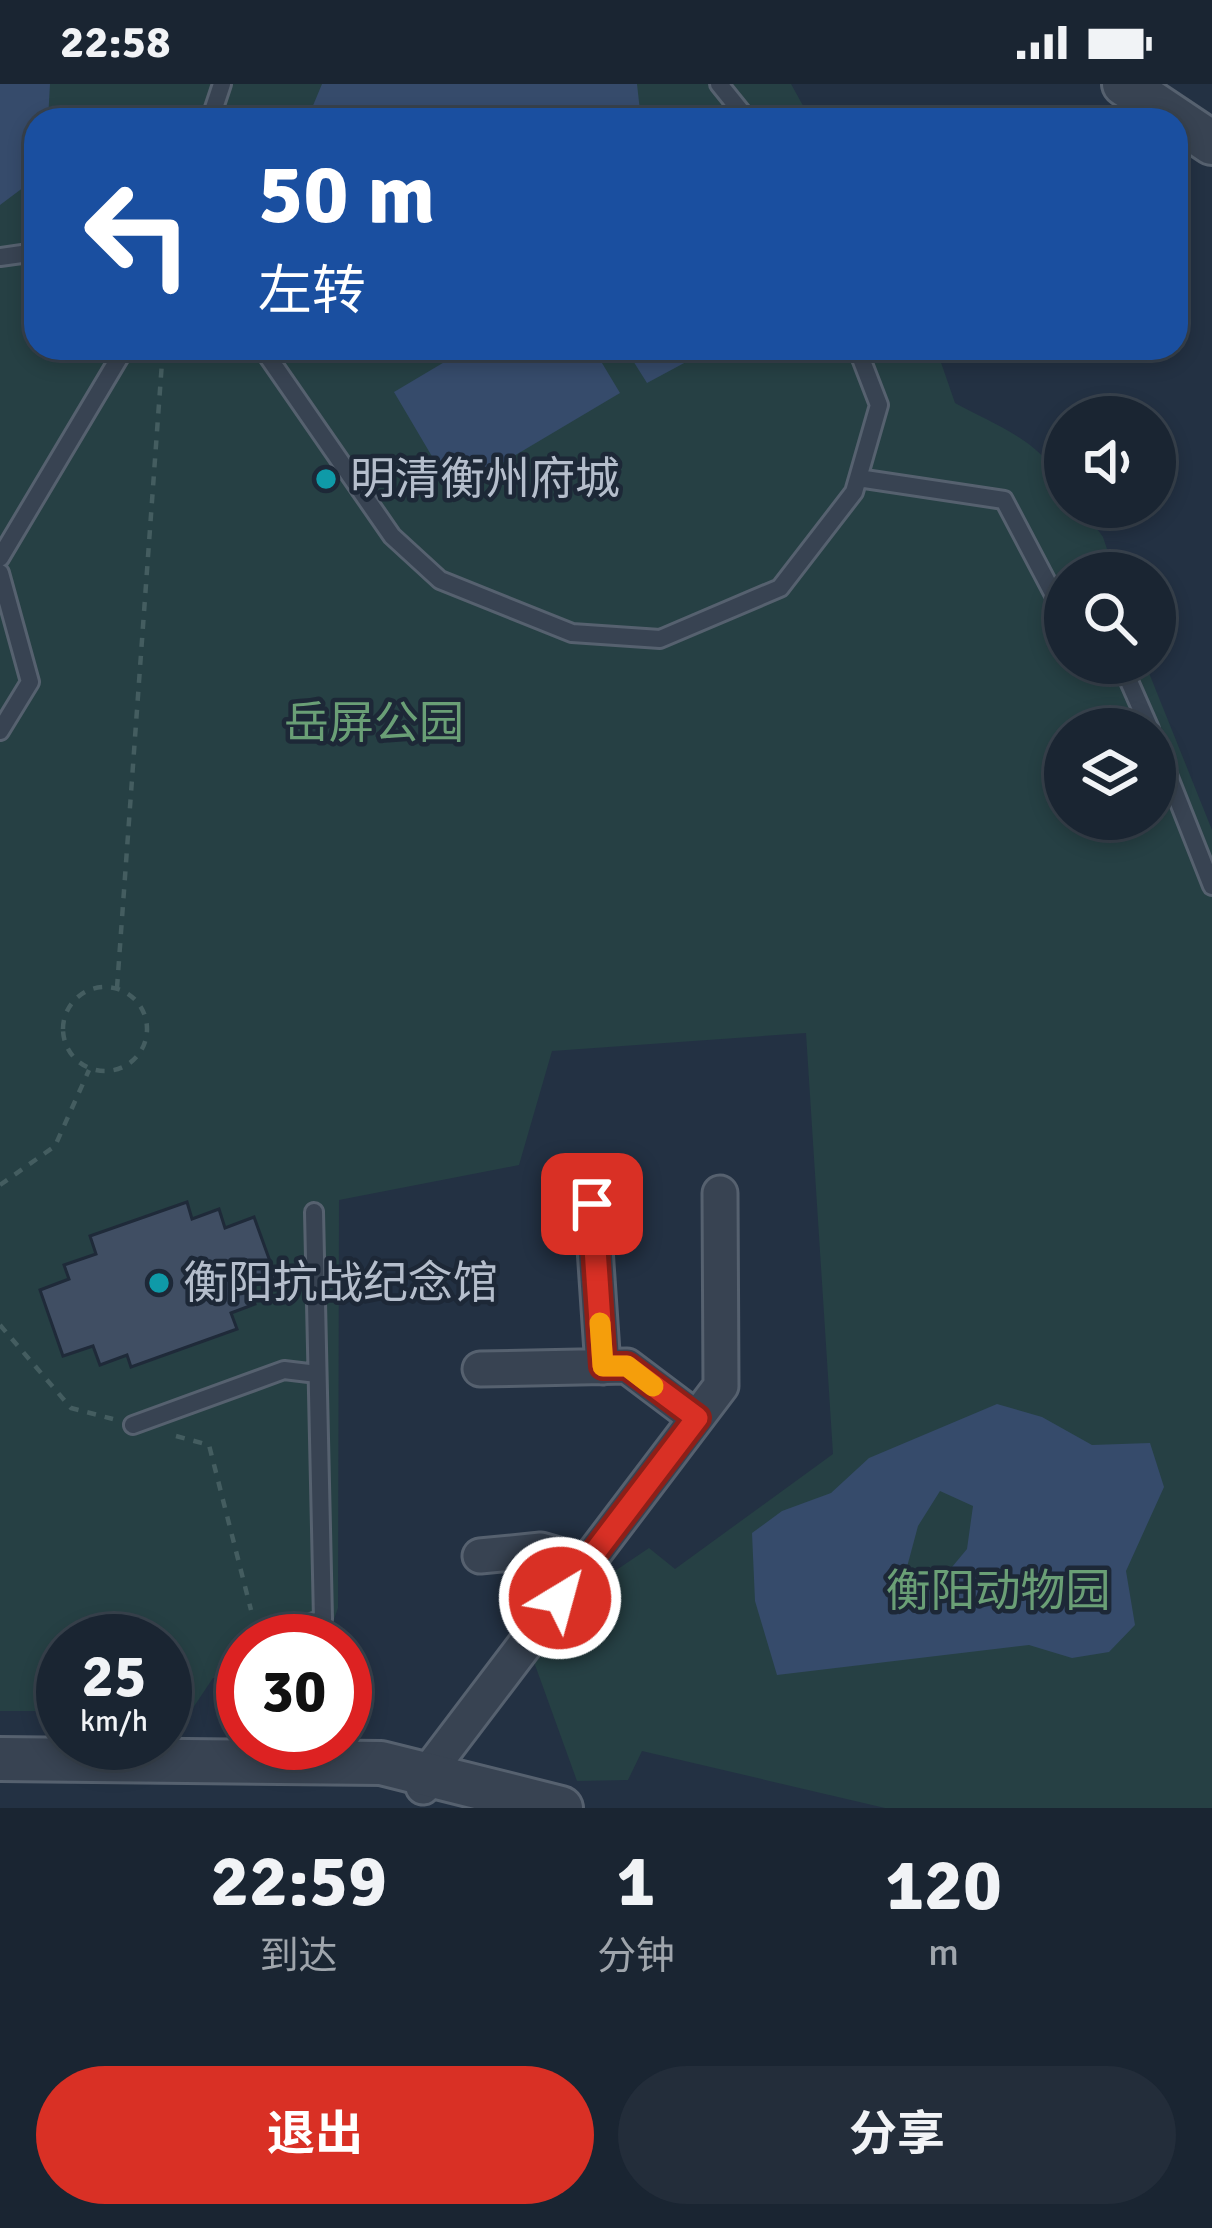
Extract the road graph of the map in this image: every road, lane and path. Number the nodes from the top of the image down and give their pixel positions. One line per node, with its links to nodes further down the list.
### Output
1 (719, 84): 4 (lane)
2 (1088, 84): 5 (street)
3 (1124, 84): 6 (street)
4 (738, 108)
5 (1124, 108)
6 (1160, 108)
7 (118, 360): 12 (lane)
8 (162, 360): 18 (path)
9 (270, 360): 11 (lane)
10 (862, 360): 11 (lane)
11 (858, 478): 14 (lane)
12 (0, 558)
13 (0, 573): 15 (lane)
14 (1044, 576)
15 (0, 731)
16 (1176, 795): 17 (lane)
17 (1212, 886)
18 (117, 988): 19 (path); 19 (path)
19 (90, 1069): 20 (path)
20 (0, 1185)
21 (720, 1193): 28 (street)
22 (592, 1204): 25 (street)
23 (314, 1213): 27 (lane)
24 (0, 1325): 29 (path)
25 (603, 1366): 26 (street); 28 (street)
26 (480, 1369)
27 (317, 1374): 29 (lane); 33 (lane)
28 (697, 1418): 31 (street)
29 (133, 1425): 32 (path)
30 (480, 1556): 31 (street)
31 (586, 1563): 36 (street)
32 (251, 1610)
33 (323, 1614)
34 (0, 1759): 36 (street)
35 (0, 1773): 36 (street)
36 (424, 1781): 37 (street); 38 (street)
37 (507, 1808)
38 (561, 1808)

